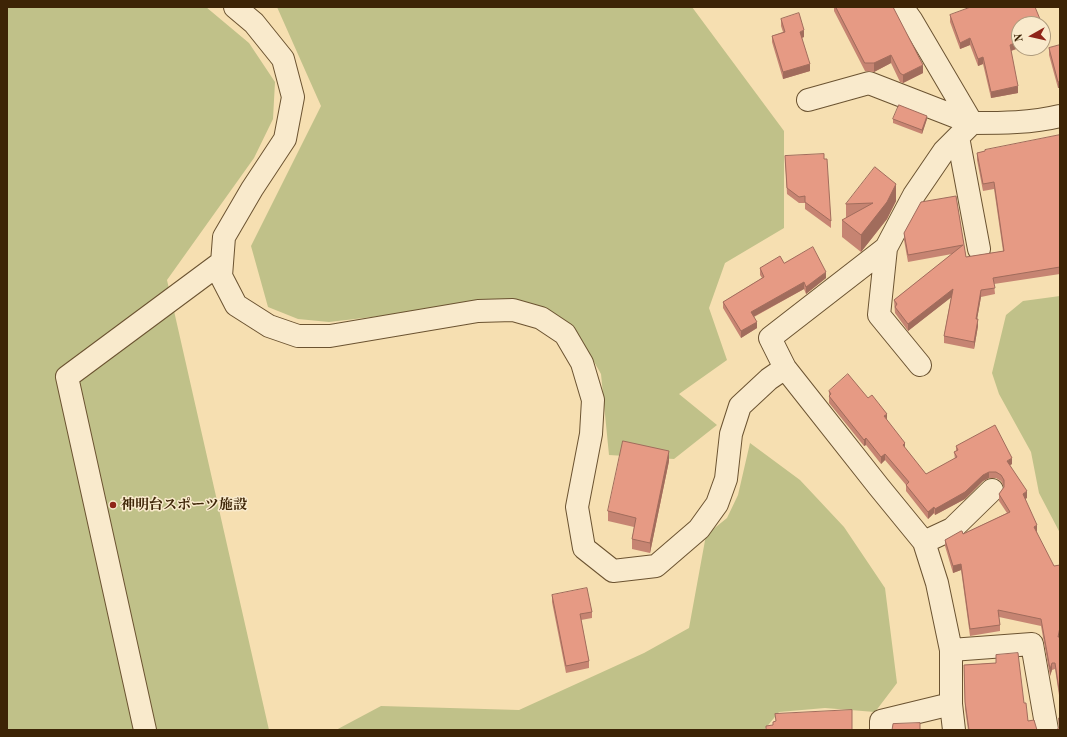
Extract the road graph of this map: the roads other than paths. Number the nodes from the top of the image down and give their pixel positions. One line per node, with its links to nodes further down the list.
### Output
1 (235, 7): 8 (street)
2 (902, 7): 5 (street)
3 (808, 100): 5 (street)
4 (1060, 116): 5 (street)
5 (965, 130): 6 (street); 7 (street)
6 (886, 248): 9 (street); 10 (street)
7 (979, 249)
8 (222, 262): 10 (street); 15 (street)
9 (920, 365)
10 (785, 368): 12 (street)
11 (992, 490): 12 (street)
12 (924, 542): 13 (street)
13 (951, 650): 14 (street); 18 (street)
14 (951, 704): 16 (street); 17 (street)
15 (145, 730)
16 (881, 730)
17 (954, 730)
18 (1047, 730)

